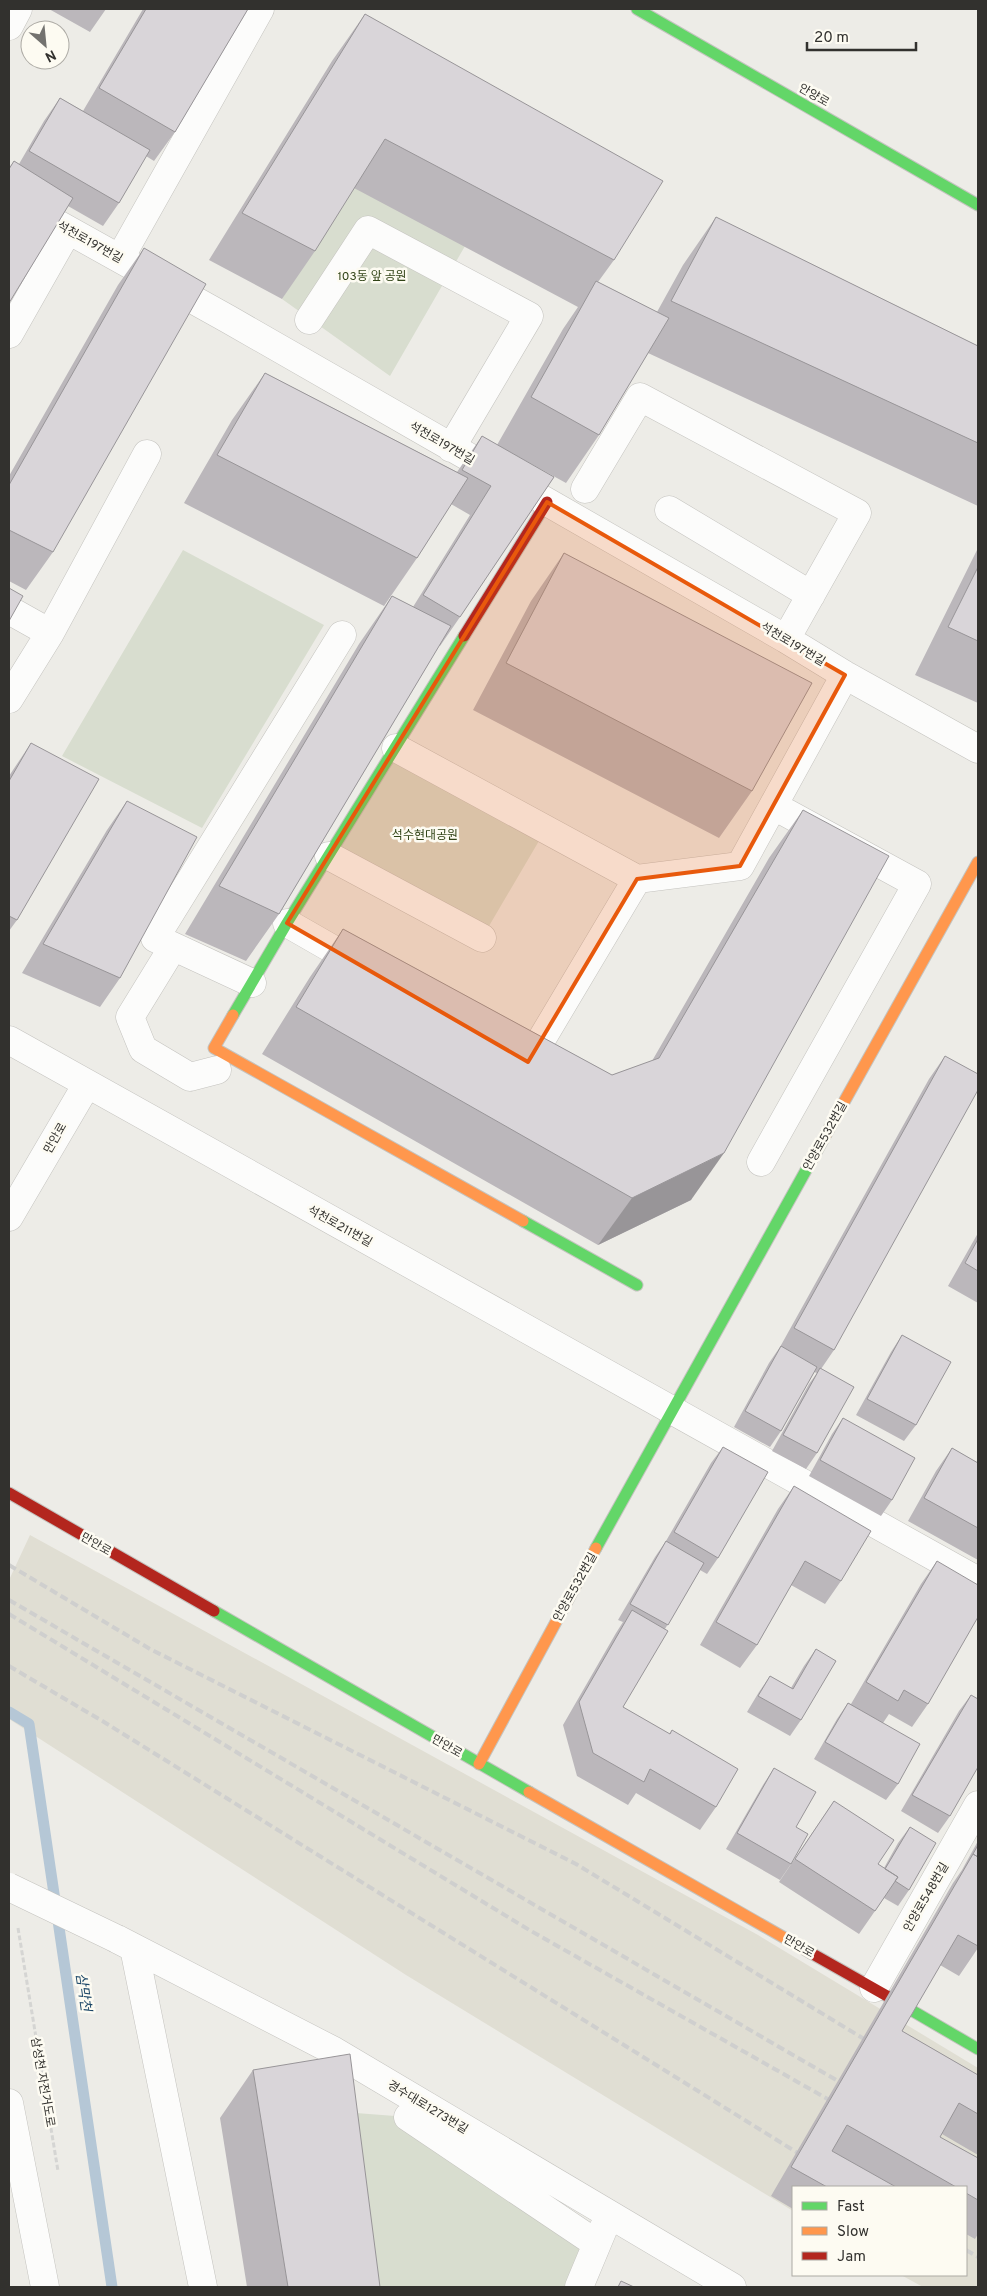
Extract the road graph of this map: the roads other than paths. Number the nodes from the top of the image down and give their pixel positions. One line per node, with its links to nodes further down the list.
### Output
1 (18, 9): 4 (street)
2 (260, 9): 8 (street)
3 (637, 9): 6 (street, 안양로)
4 (9, 26)
5 (9, 197): 7 (street, 석천로197번길)
6 (976, 202)
7 (68, 230): 8 (street, 석천로197번길); 10 (street)
8 (120, 258): 11 (street, 석천로197번길)
9 (309, 320): 11 (street)
10 (9, 334)
11 (451, 448): 14 (street, 석천로197번길)
12 (147, 454): 18 (street)
13 (585, 489): 16 (street)
14 (547, 502): 20 (street, 석천로197번길); 23 (street)
15 (669, 510): 16 (street)
16 (811, 595): 20 (street)
17 (9, 610): 18 (street)
18 (50, 633): 22 (street)
19 (342, 635): 31 (street)
20 (786, 639): 21 (street, 석천로197번길)
21 (845, 675): 24 (street, 석천로197번길); 25 (street)
22 (9, 699)
23 (396, 748): 26 (street); 28 (street)
24 (978, 749)
25 (774, 806): 28 (street); 38 (street)
26 (329, 856): 29 (street); 30 (street)
27 (978, 862): 41 (street, 안양로532번길)
28 (637, 879): 35 (street)
29 (287, 923): 32 (street); 33 (street)
30 (482, 938)
31 (173, 947): 33 (street); 36 (street)
32 (382, 977)
33 (252, 983): 40 (street)
34 (9, 1040): 37 (street, 석천로211번길)
35 (502, 1047)
36 (217, 1070)
37 (87, 1084): 39 (street, 만안로); 41 (street, 석천로211번길)
38 (762, 1162)
39 (9, 1217)
40 (637, 1286)
41 (671, 1411): 43 (street); 44 (street, 안양로532번길)
42 (9, 1493): 44 (street, 만안로)
43 (978, 1581)
44 (478, 1764): 48 (street, 만안로)
45 (978, 1805): 48 (street, 안양로548번길)
46 (9, 1887): 47 (street, 경수대로1273번길, bridge)
47 (126, 1943): 51 (street, 경수대로1273번길); 58 (street)
48 (881, 1992)
49 (911, 2010): 50 (street)
50 (978, 2049)
51 (334, 2051): 52 (street); 55 (street, 경수대로1273번길)
52 (339, 2086)
53 (9, 2102): 57 (street)
54 (408, 2117): 56 (street)
55 (609, 2214): 56 (street); 60 (street, 경수대로1273번길)
56 (597, 2244): 59 (street)
57 (45, 2287)
58 (203, 2287)
59 (580, 2287)
60 (732, 2287)

